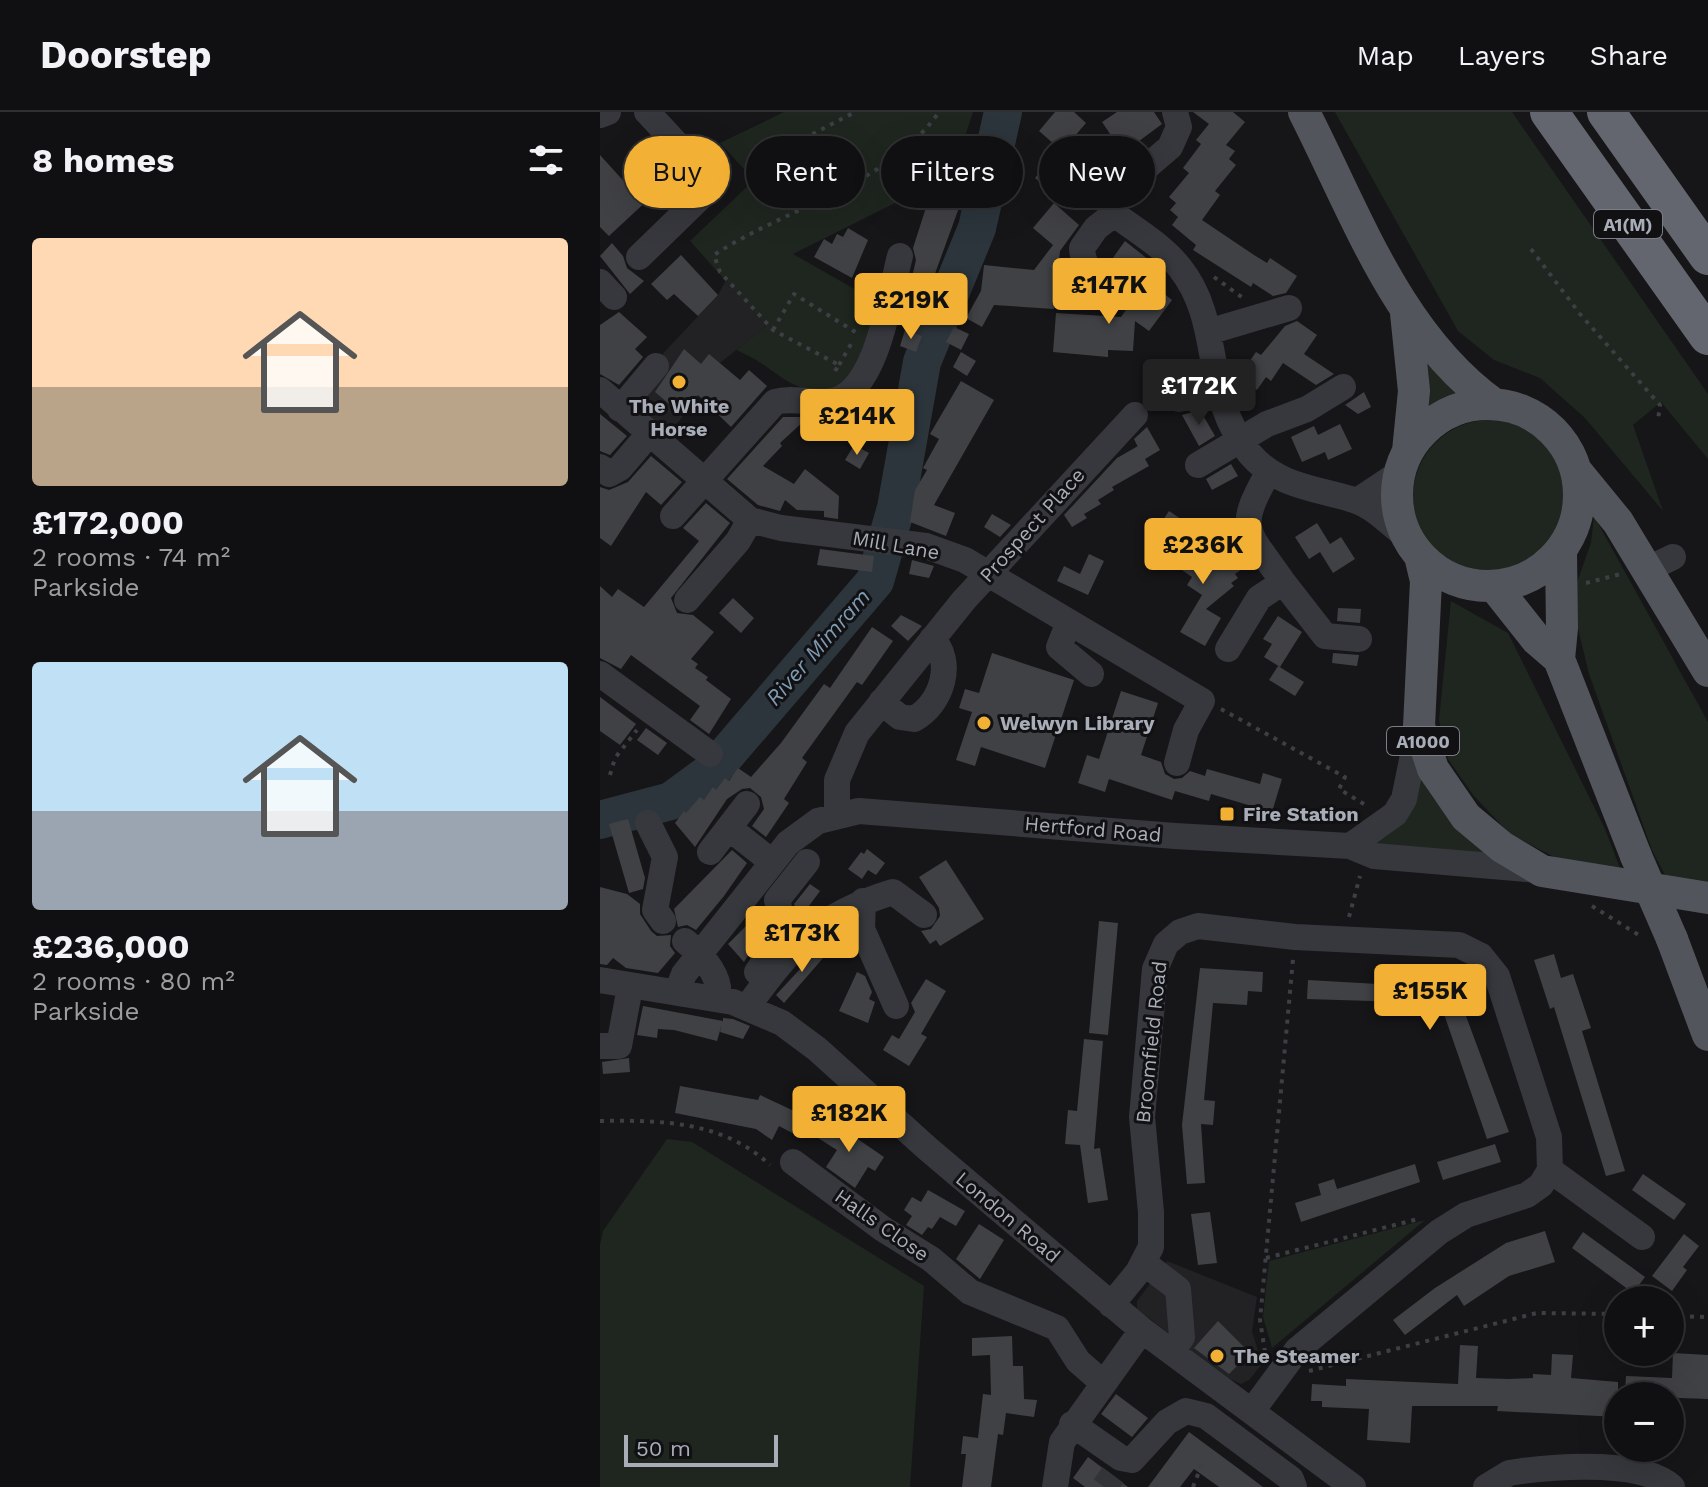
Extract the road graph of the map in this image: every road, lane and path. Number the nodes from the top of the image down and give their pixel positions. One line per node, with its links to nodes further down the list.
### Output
1 (608, 112): 9 (street)
2 (647, 112): 19 (street)
3 (855, 112): 10 (path)
4 (939, 112): 12 (path)
5 (1175, 112): 14 (street)
6 (1304, 112): 23 (main road)
7 (1549, 112): 27 (highway, A1(M))
8 (1606, 112): 11 (highway, A1(M))
9 (600, 115)
10 (809, 136)
11 (1641, 161): 15 (highway); 18 (highway, A1(M))
12 (865, 173)
13 (803, 208): 25 (path)
14 (1114, 214): 20 (street); 21 (street)
15 (1708, 228)
16 (1531, 249): 38 (path)
17 (900, 256): 34 (street)
18 (1708, 256)
19 (639, 257)
20 (1113, 284)
21 (1190, 285): 24 (path); 26 (street)
22 (1289, 308): 24 (street)
23 (1406, 313): 35 (main road); 41 (main road)
24 (1263, 318): 26 (street)
25 (773, 330): 28 (path); 28 (path)
26 (1208, 332): 32 (street)
27 (1708, 336)
28 (839, 365): 34 (path)
29 (656, 366): 36 (street)
30 (1171, 386): 32 (street)
31 (1343, 387): 40 (street)
32 (1216, 389): 40 (street)
33 (600, 390): 36 (street, Mill Lane)
34 (806, 401): 46 (street)
35 (1494, 404): 41 (main road); 45 (main road)
36 (620, 409): 39 (street, Mill Lane)
37 (1135, 415): 53 (street, Prospect Place)
38 (1658, 420)
39 (649, 434): 43 (street); 46 (street, Mill Lane)
40 (1241, 441): 42 (street); 44 (street)
41 (1403, 462): 47 (street); 50 (main road)
42 (1198, 465)
43 (600, 467)
44 (1269, 471): 47 (street); 54 (street)
45 (1577, 472): 51 (main road); 52 (main road)
46 (702, 481): 48 (street); 49 (street, Mill Lane)
47 (1357, 501): 50 (street)
48 (673, 516)
49 (750, 520): 53 (street, Mill Lane); 57 (street)
50 (1413, 547): 56 (main road); 69 (main road, A1000)
51 (1561, 552): 56 (main road); 62 (main road)
52 (1648, 567): 55 (path); 63 (main road)
53 (988, 573): 58 (street, Mill Lane); 59 (street, Prospect Place)
54 (1283, 582): 60 (street); 61 (street)
55 (1576, 585)
56 (1495, 587): 62 (main road)
57 (687, 600)
58 (1069, 622): 65 (street); 66 (street, Mill Lane)
59 (932, 639): 67 (street, Prospect Place); 67 (street)
60 (1359, 639)
61 (1228, 649)
62 (1559, 659): 91 (main road, bridge)
63 (1708, 671)
64 (600, 674): 68 (street)
65 (1091, 674)
66 (1202, 701): 71 (street); 76 (path)
67 (881, 702): 74 (street, Prospect Place)
68 (651, 713): 70 (street); 72 (path)
69 (1419, 726): 76 (street); 82 (main road, A1000)
70 (710, 754)
71 (1177, 763)
72 (610, 775)
73 (747, 804): 77 (street)
74 (837, 816): 78 (street, Hertford Road); 80 (street)
75 (648, 823): 88 (street)
76 (1386, 824): 78 (street)
77 (729, 828): 79 (street); 80 (street)
78 (1350, 846): 82 (street, Hertford Road)
79 (710, 852)
80 (771, 861): 92 (street)
81 (807, 862): 96 (street)
82 (1542, 871): 84 (main road, A1000)
83 (1367, 876): 89 (path)
84 (1708, 898)
85 (863, 901): 87 (street); 96 (street); 97 (street)
86 (1585, 901): 91 (path)
87 (924, 915)
88 (663, 921)
89 (1347, 924)
90 (1295, 937): 101 (street, Broomfield Road); 104 (path); 105 (street, Broomfield Road)
91 (1662, 941): 98 (main road)
92 (693, 947): 95 (street); 96 (street)
93 (600, 980): 94 (street, London Road)
94 (630, 987): 95 (street, London Road); 99 (street)
95 (677, 992): 96 (street, London Road)
96 (733, 1002): 106 (street, London Road)
97 (896, 1006)
98 (1708, 1035)
99 (601, 1046)
100 (793, 1162): 113 (street, Halls Close)
101 (1550, 1170): 102 (street); 103 (street)
102 (1451, 1223): 104 (path); 112 (street)
103 (1642, 1237)
104 (1266, 1258): 114 (path)
105 (1144, 1263): 106 (street, Broomfield Road); 111 (street)
106 (1111, 1305): 110 (street, London Road)
107 (1604, 1314): 112 (path)
108 (1684, 1316): 109 (path)
109 (1708, 1317)
110 (1142, 1330): 111 (street, London Road); 113 (street)
111 (1172, 1352): 114 (street, London Road)
112 (1284, 1368): 114 (street)
113 (1102, 1382): 115 (street)
114 (1259, 1402): 120 (street, London Road)
115 (1072, 1424): 117 (street); 119 (street)
116 (1202, 1464): 118 (path)
117 (1055, 1487)
118 (1193, 1487)
119 (1294, 1487)
120 (1353, 1487)
121 (1486, 1487): 122 (street)
122 (1672, 1487)

